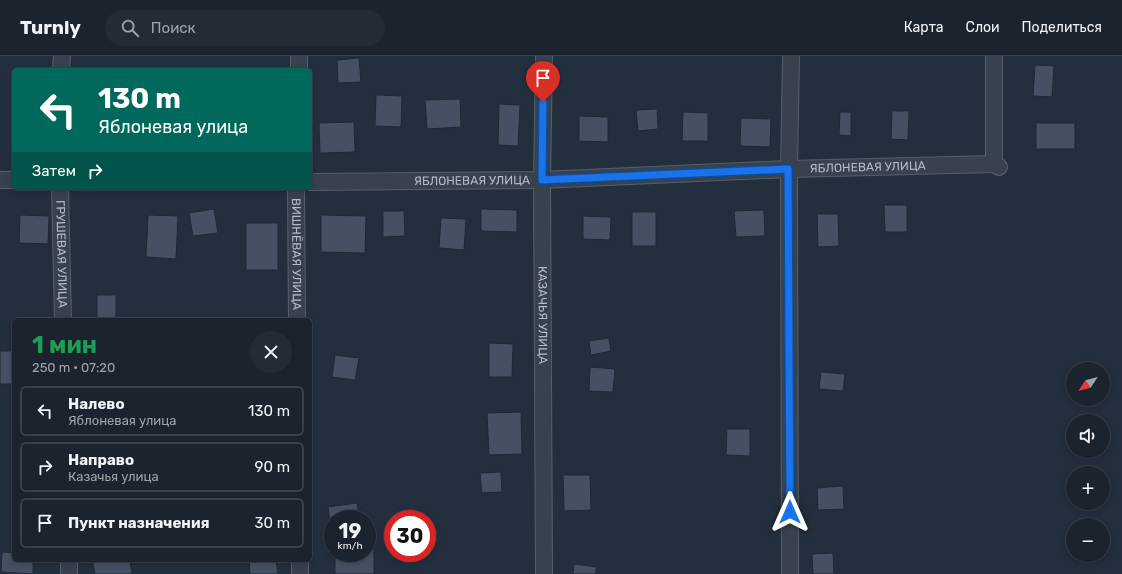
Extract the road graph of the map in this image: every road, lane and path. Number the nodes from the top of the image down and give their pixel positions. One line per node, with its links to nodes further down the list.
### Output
1 (62, 56): 6 (street)
2 (299, 56): 7 (street)
3 (544, 56): 11 (street, КАЗАЧЬЯ УЛИЦА)
4 (791, 56): 8 (street)
5 (994, 56): 8 (street, ЯБЛОНЕВАЯ УЛИЦА)
6 (61, 68)
7 (298, 68)
8 (788, 169): 11 (street, ЯБЛОНЕВАЯ УЛИЦА); 22 (street)
9 (0, 180): 10 (street)
10 (12, 180)
11 (542, 180): 12 (street, ЯБЛОНЕВАЯ УЛИЦА); 21 (street, КАЗАЧЬЯ УЛИЦА)
12 (312, 182)
13 (60, 190): 15 (street, ГРУШЕВАЯ УЛИЦА)
14 (296, 190): 16 (street, ВИШНЁВАЯ УЛИЦА)
15 (63, 318)
16 (297, 318)
17 (69, 562): 19 (street)
18 (300, 562): 20 (street)
19 (70, 574)
20 (300, 574)
21 (544, 574)
22 (790, 574)

